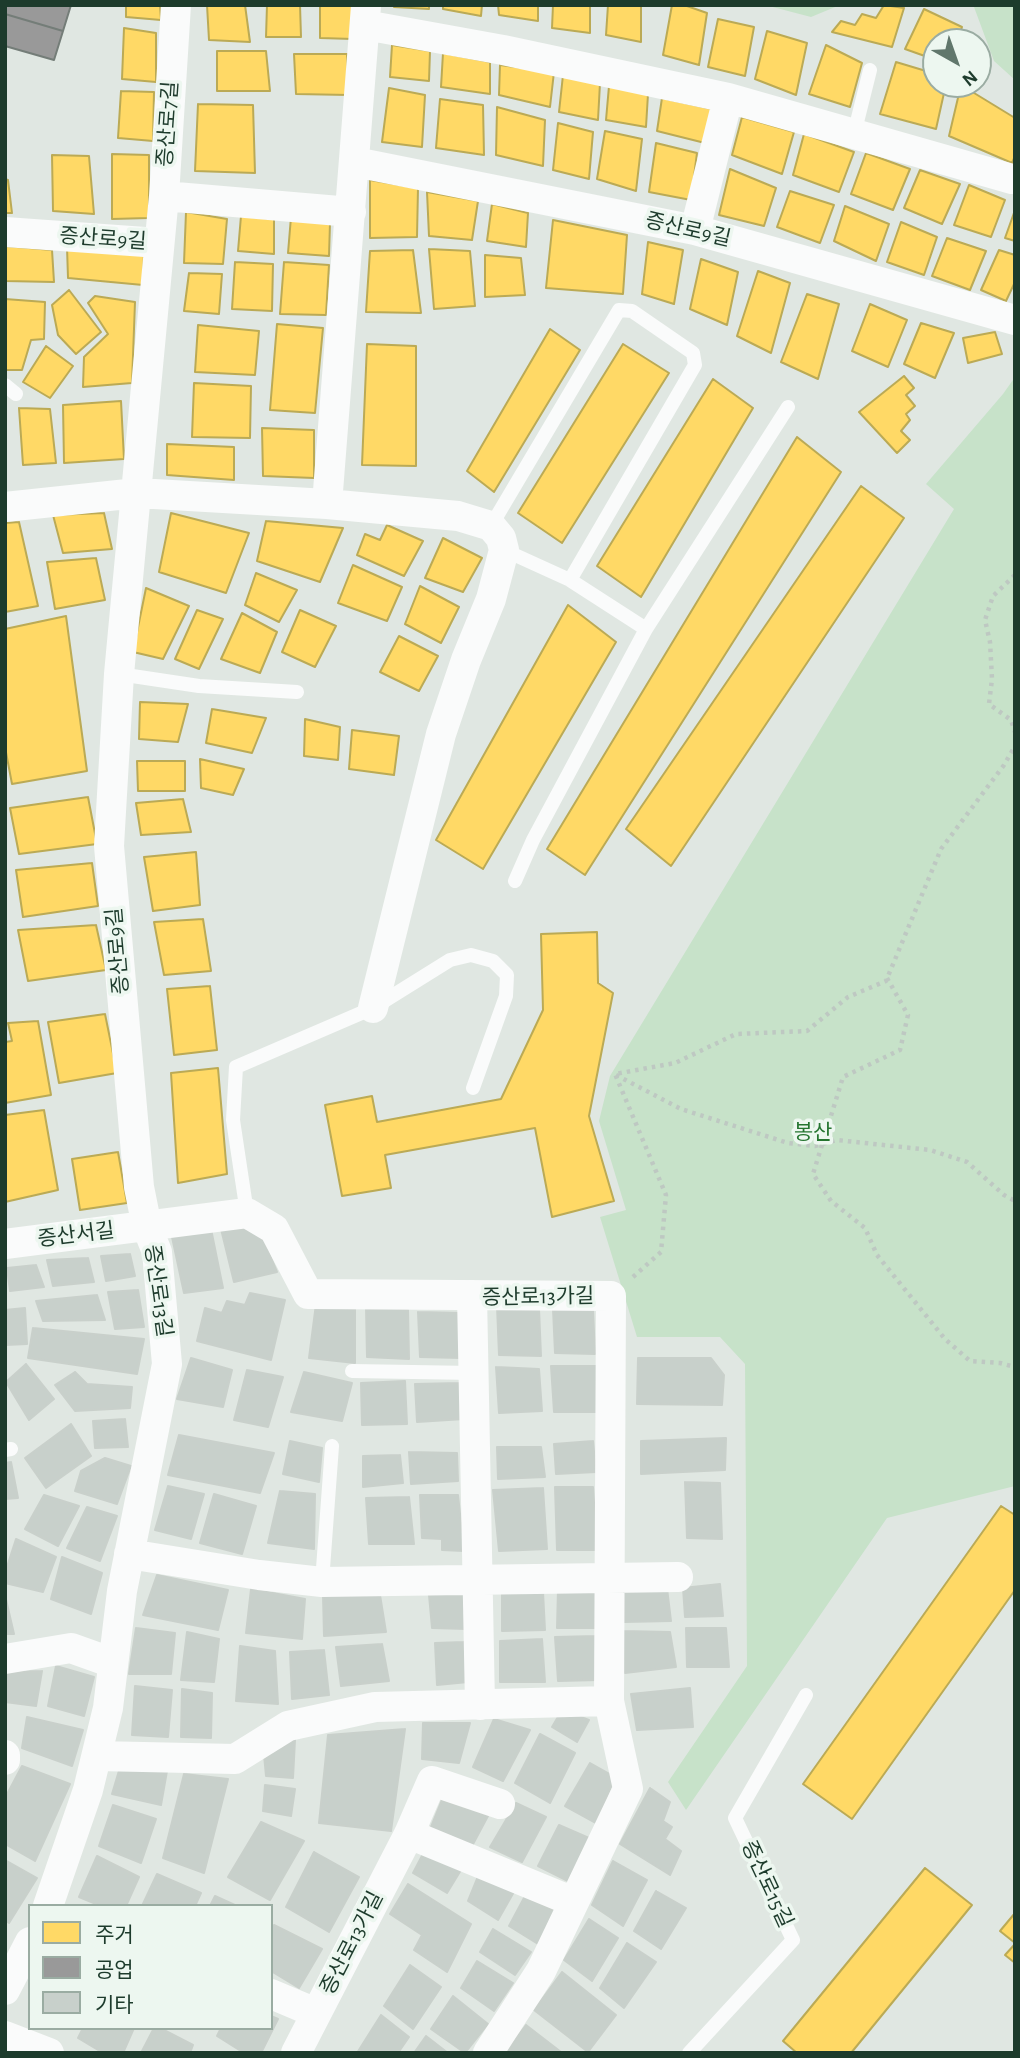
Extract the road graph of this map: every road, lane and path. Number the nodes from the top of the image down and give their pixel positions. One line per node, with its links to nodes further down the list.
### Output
1 (176, 5): 8 (street, 증산로7길)
2 (366, 15): 4 (street); 6 (street)
3 (870, 70): 5 (lane)
4 (728, 98): 5 (street); 10 (street)
5 (854, 134): 7 (street)
6 (355, 162): 9 (street); 10 (street, 증산로9길)
7 (1012, 179)
8 (164, 196): 9 (street); 12 (street, 증산로7길)
9 (351, 212): 16 (street)
10 (695, 230): 13 (street, 증산로9길)
11 (5, 232): 12 (street, 증산로9길)
12 (159, 243): 15 (street, 증산로9길)
13 (1015, 320)
14 (788, 407): 21 (lane)
15 (137, 493): 16 (street); 17 (street); 22 (street, 증산로9길)
16 (327, 504): 18 (street)
17 (5, 506)
18 (497, 538): 20 (lane); 20 (lane); 28 (street)
19 (1015, 575): 24 (path)
20 (570, 580): 21 (lane)
21 (646, 629): 26 (lane)
22 (119, 674): 23 (lane); 34 (street, 증산로9길)
23 (298, 692)
24 (1015, 732)
25 (1015, 746): 27 (path)
26 (515, 881)
27 (887, 978): 29 (path); 31 (path)
28 (373, 1008): 30 (lane); 33 (lane)
29 (615, 1074): 31 (path); 37 (path)
30 (473, 1088)
31 (823, 1144): 32 (path); 38 (path)
32 (1015, 1201)
33 (247, 1213): 34 (street, 증산로13길); 36 (street)
34 (148, 1227): 35 (street, 증산서길); 42 (street, 증산로13길)
35 (5, 1244)
36 (472, 1295): 37 (street, 증산로13가길); 40 (street, 증산로13가길)
37 (611, 1296): 43 (street, 증산로13가길)
38 (1015, 1367)
39 (352, 1371): 40 (lane)
40 (473, 1373): 45 (street, 증산로13가길)
41 (332, 1446): 46 (lane)
42 (129, 1553): 46 (street); 48 (street, 증산로13길)
43 (609, 1577): 44 (street); 45 (street); 50 (street, 증산로13가길)
44 (678, 1577)
45 (477, 1581): 46 (street); 51 (street, 증산로13가길)
46 (322, 1582)
47 (5, 1660): 48 (street)
48 (113, 1663): 52 (street, 증산로13길)
49 (806, 1695): 65 (lane, 증산로15길)
50 (609, 1701): 51 (street); 55 (street, 증산로13가길)
51 (480, 1705): 52 (street)
52 (97, 1756): 56 (street, 증산로13길)
53 (500, 1804): 54 (street, 증산로13가길)
54 (409, 1834): 55 (street); 60 (street, 증산로13가길)
55 (574, 1902): 64 (street, 증산로13가길)
56 (52, 1904)
57 (28, 1946): 58 (street)
58 (5, 1990)
59 (273, 1995): 60 (street)
60 (316, 2013): 63 (street, 증산로13가길)
61 (5, 2036): 62 (street)
62 (49, 2053)
63 (296, 2053)
64 (488, 2053)
65 (689, 2053)

